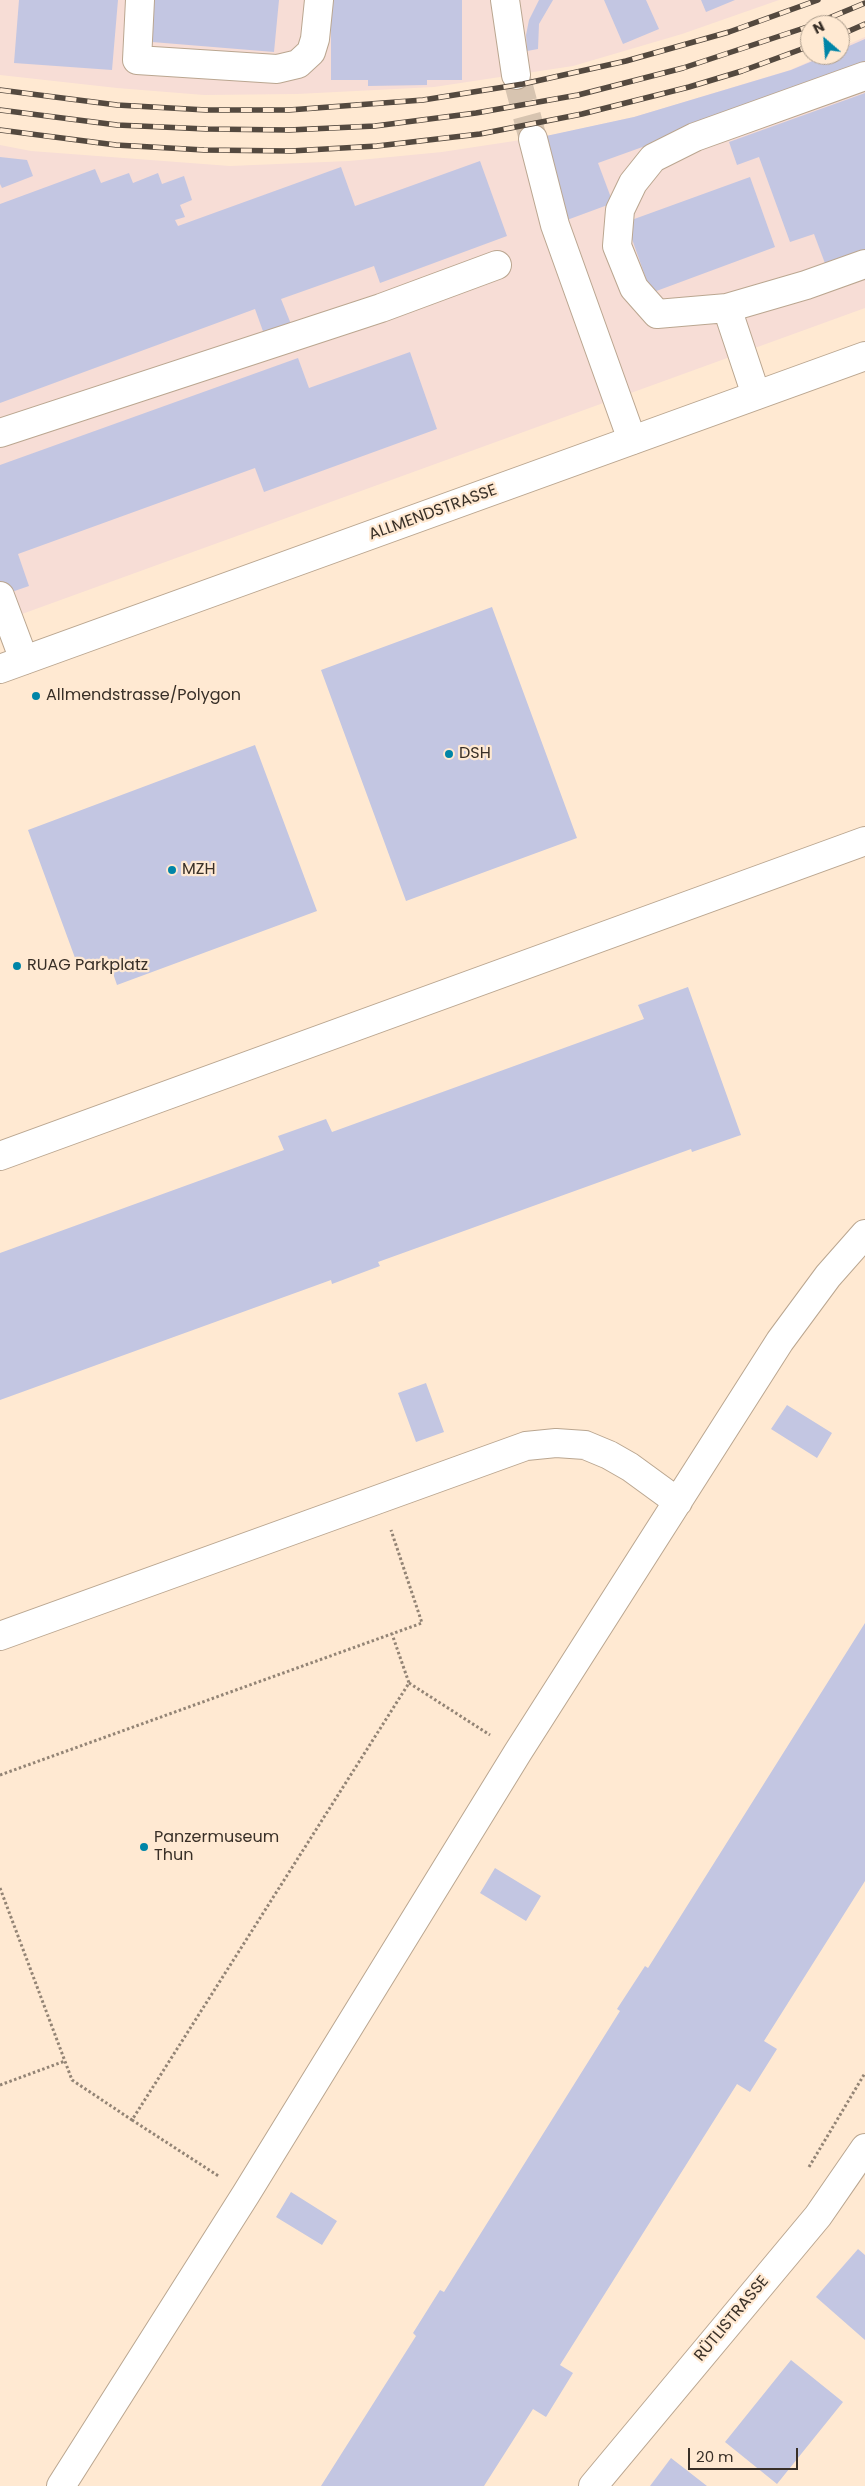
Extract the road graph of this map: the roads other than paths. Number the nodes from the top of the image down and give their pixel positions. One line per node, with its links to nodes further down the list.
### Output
1 (140, 0): 2 (main road)
2 (319, 0)
3 (505, 0): 4 (main road)
4 (516, 75)
5 (865, 76): 9 (main road)
6 (533, 139): 13 (main road)
7 (865, 264): 9 (main road)
8 (498, 266): 12 (main road)
9 (727, 308): 11 (main road)
10 (865, 356): 11 (main road, ALLMENDSTRASSE)
11 (756, 395): 13 (main road, ALLMENDSTRASSE)
12 (0, 433)
13 (632, 440): 15 (main road, ALLMENDSTRASSE)
14 (0, 596): 15 (main road)
15 (12, 665)
16 (865, 841): 17 (main road)
17 (0, 1156)
18 (865, 1234): 19 (main road)
19 (678, 1502): 20 (main road); 22 (main road)
20 (0, 1636)
21 (865, 2148): 23 (main road, RÜTLISTRASSE)
22 (61, 2486)
23 (593, 2486)

